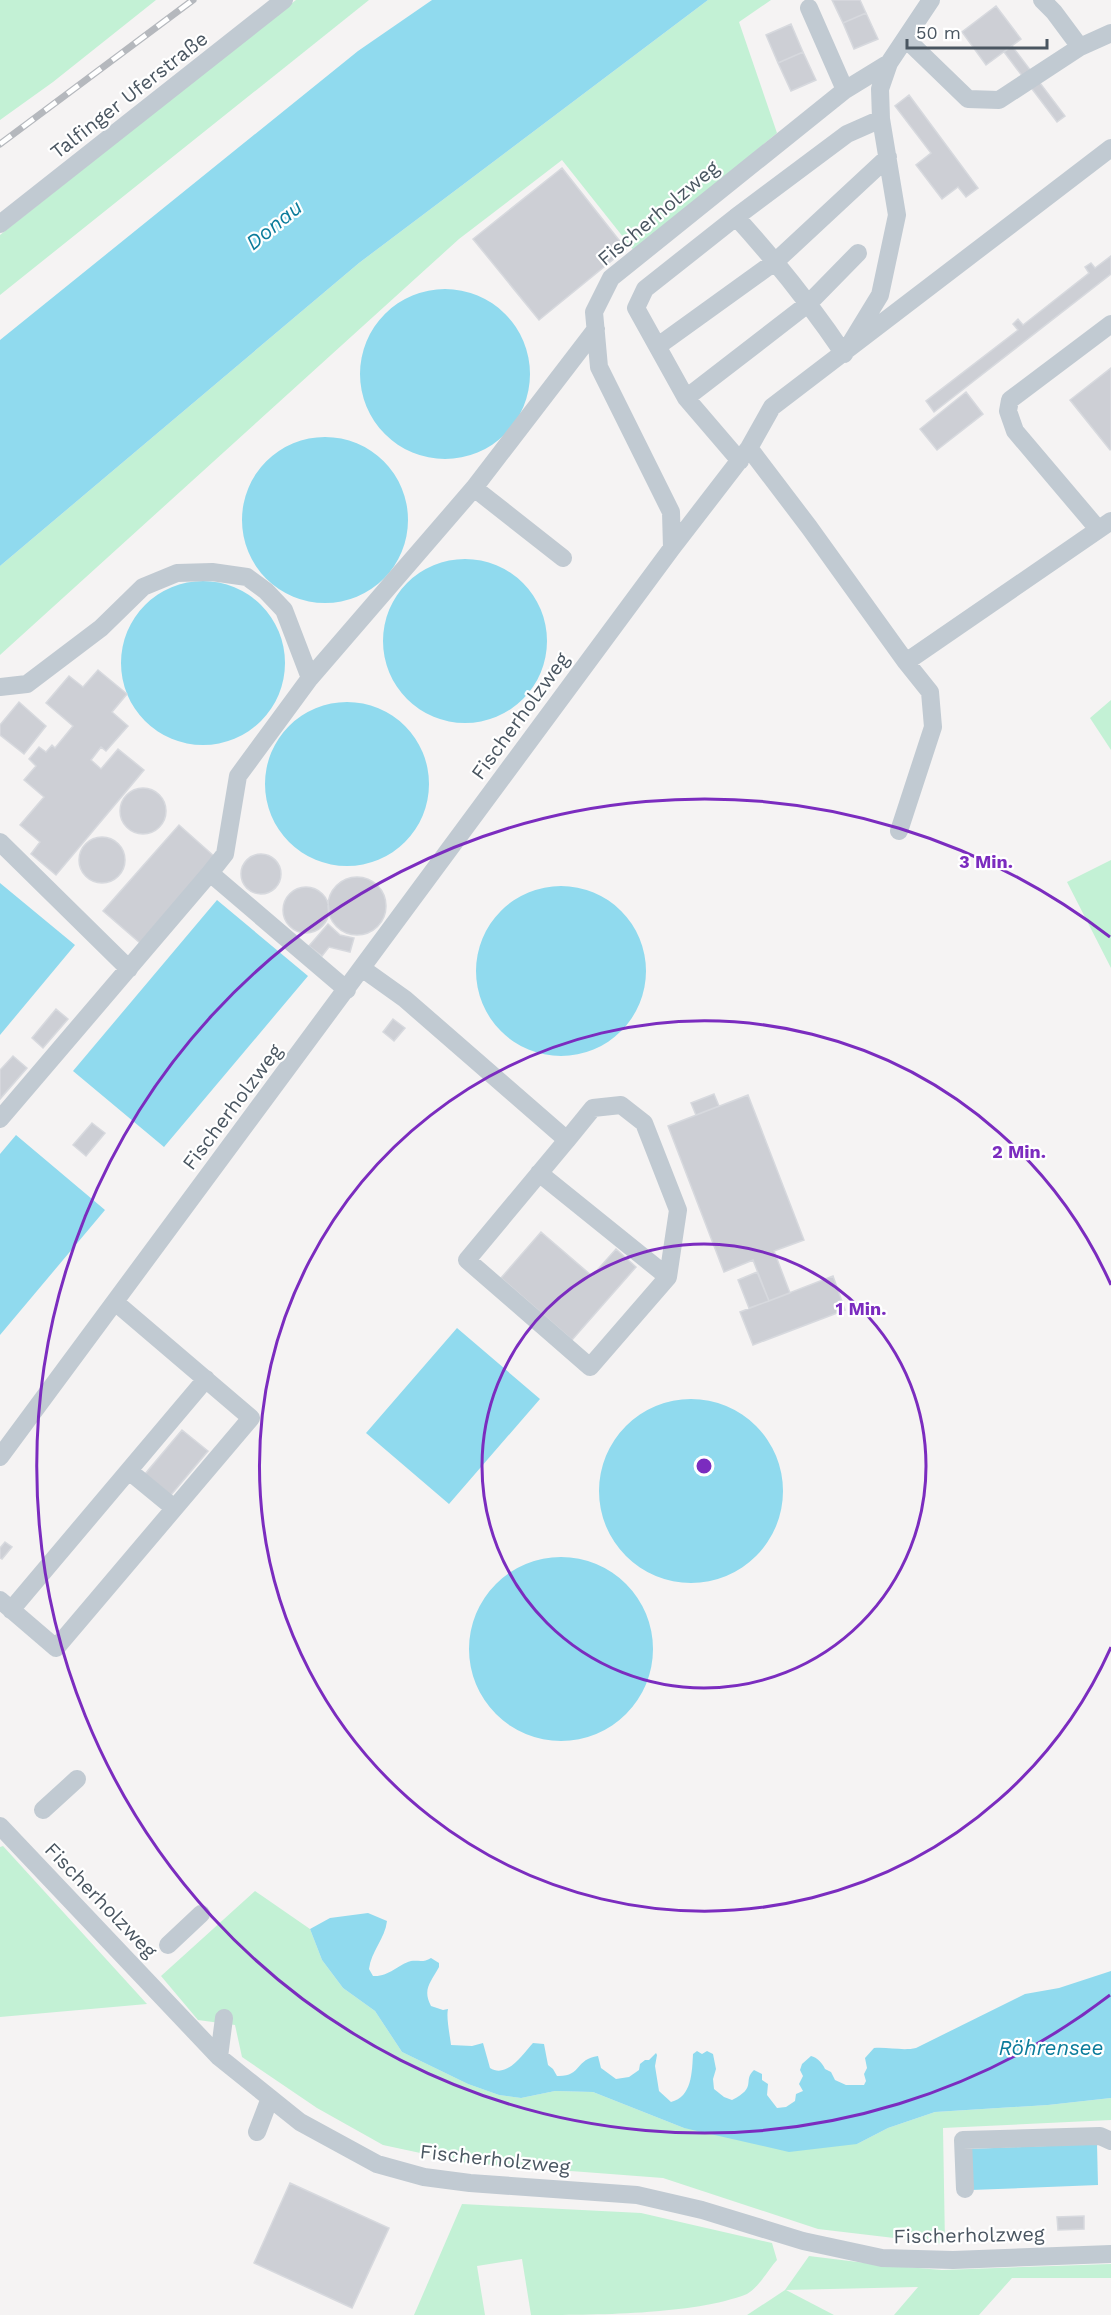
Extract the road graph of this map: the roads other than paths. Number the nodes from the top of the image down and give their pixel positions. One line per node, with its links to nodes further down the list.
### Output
1 (284, 0): 14 (street, Talfinger Uferstraße)
2 (931, 0): 6 (street)
3 (1042, 0): 7 (street)
4 (809, 8): 9 (street)
5 (1111, 33): 7 (street)
6 (906, 39): 7 (street); 8 (street)
7 (1080, 47)
8 (889, 63): 9 (street, Fischerholzweg); 10 (street)
9 (845, 90): 19 (street, Fischerholzweg)
10 (881, 119): 12 (street); 13 (street)
11 (1111, 148): 21 (street)
12 (888, 157): 16 (street); 21 (street)
13 (736, 218): 16 (street); 20 (street)
14 (0, 224)
15 (858, 253): 17 (street)
16 (776, 261): 17 (street); 20 (street)
17 (809, 303): 21 (street); 22 (street)
18 (1111, 324): 25 (street)
19 (596, 329): 24 (street); 26 (street, Fischerholzweg)
20 (658, 346): 22 (street)
21 (844, 354): 23 (street)
22 (686, 398): 23 (street)
23 (744, 454): 26 (street); 28 (street)
24 (474, 488): 27 (street); 29 (street)
25 (1105, 525): 28 (street)
26 (672, 548): 35 (street, Fischerholzweg)
27 (563, 558)
28 (906, 662): 31 (street)
29 (310, 678): 30 (street); 33 (street)
30 (0, 687)
31 (899, 831)
32 (0, 842): 34 (street)
33 (210, 873): 34 (street); 36 (street)
34 (129, 969): 37 (street)
35 (363, 969): 36 (street, Fischerholzweg); 38 (street)
36 (347, 990): 41 (street, Fischerholzweg)
37 (0, 1119)
38 (567, 1140): 39 (street); 40 (street)
39 (539, 1173): 40 (street); 40 (street)
40 (668, 1277)
41 (115, 1302): 42 (street); 43 (street, Fischerholzweg)
42 (206, 1379): 44 (street); 45 (street)
43 (0, 1458)
44 (129, 1471): 45 (street); 46 (street)
45 (174, 1508): 46 (street)
46 (6, 1605)
47 (77, 1779): 48 (street)
48 (43, 1810)
49 (0, 1826): 53 (street, Fischerholzweg)
50 (201, 1914): 51 (street)
51 (168, 1945)
52 (224, 2018): 53 (street)
53 (219, 2057): 54 (street, Fischerholzweg)
54 (270, 2098): 55 (street); 58 (street, Fischerholzweg)
55 (257, 2132)
56 (1111, 2141): 57 (street)
57 (965, 2189)
58 (1111, 2254)

